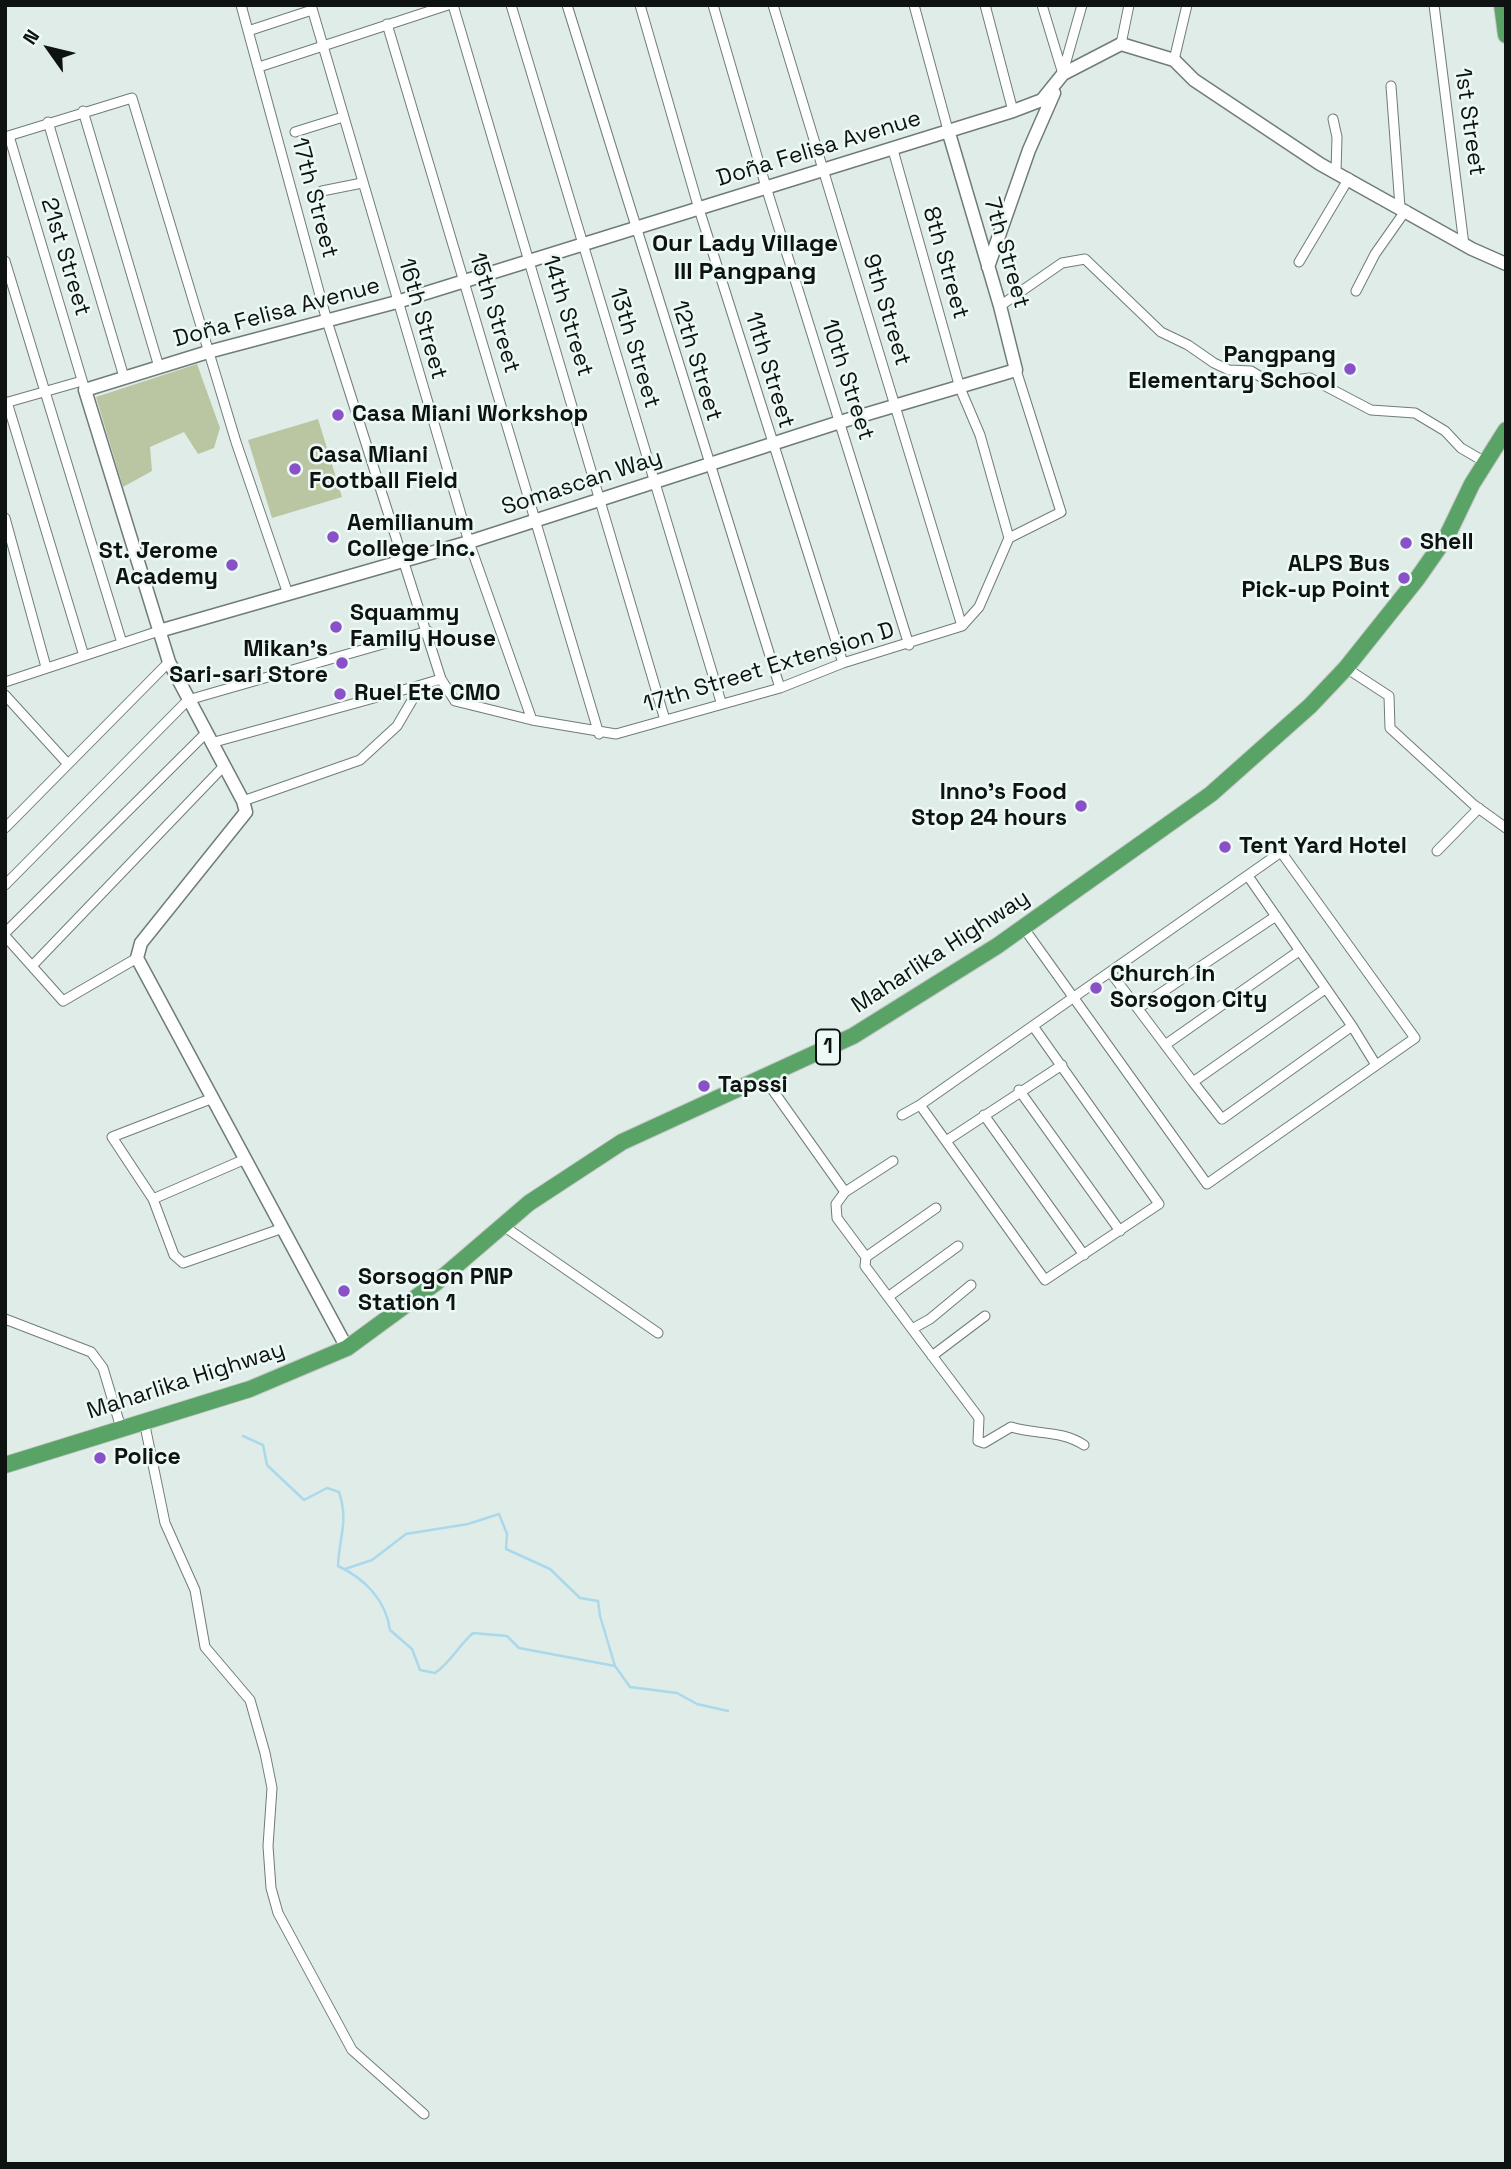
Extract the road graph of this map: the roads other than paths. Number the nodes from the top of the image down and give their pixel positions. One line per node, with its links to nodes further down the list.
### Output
1 (241, 5): 18 (street, 17th Street)
2 (451, 5): 17 (street); 47 (street, 14th Street)
3 (511, 5): 44 (street, 13th Street)
4 (567, 5): 43 (street, 12th Street)
5 (640, 5): 41 (street, 11th Street)
6 (713, 5): 39 (street, 10th Street)
7 (774, 5): 35 (street, 9th Street)
8 (914, 5): 31 (street, 7th Street)
9 (985, 5): 27 (street)
10 (1042, 5): 24 (street)
11 (1082, 5): 24 (street)
12 (1129, 5): 21 (street)
13 (1187, 5): 22 (street)
14 (1434, 5): 45 (street, 1st Street)
15 (1502, 5): 19 (highway)
16 (312, 8): 18 (street); 20 (street, 16th Street)
17 (387, 24): 20 (street); 51 (street, 15th Street)
18 (248, 32): 23 (street, 17th Street)
19 (1506, 35)
20 (322, 44): 23 (street); 28 (street, 16th Street)
21 (1121, 44): 22 (street); 24 (street, Doña Felisa Avenue)
22 (1174, 60): 36 (street)
23 (259, 67): 55 (street, 17th Street)
24 (1063, 74): 27 (street, Doña Felisa Avenue); 50 (street)
25 (1391, 86): 42 (street)
26 (83, 111): 30 (street); 56 (street); 57 (street)
27 (1013, 111): 31 (street, Doña Felisa Avenue)
28 (343, 117): 32 (street); 38 (street, 16th Street)
29 (1333, 118): 36 (street)
30 (48, 122): 33 (street); 59 (street)
31 (948, 130): 34 (street, Doña Felisa Avenue); 50 (street, 7th Street)
32 (295, 132)
33 (7, 137): 60 (street, 21st Street)
34 (893, 150): 35 (street, Doña Felisa Avenue); 61 (street, 8th Street)
35 (823, 169): 39 (street, Doña Felisa Avenue); 64 (street, 9th Street)
36 (1336, 172): 37 (street)
37 (1349, 178): 42 (street); 48 (street)
38 (362, 183): 40 (street); 53 (street, 16th Street)
39 (766, 187): 41 (street, Doña Felisa Avenue); 65 (street, 10th Street)
40 (322, 191)
41 (699, 209): 43 (street, Doña Felisa Avenue); 67 (street, 11th Street)
42 (1403, 209): 45 (street); 52 (street)
43 (634, 229): 44 (street, Doña Felisa Avenue); 69 (street, 12th Street)
44 (582, 245): 47 (street, Doña Felisa Avenue); 70 (street, 13th Street)
45 (1464, 245): 49 (street)
46 (5, 261): 62 (street)
47 (531, 261): 51 (street, Doña Felisa Avenue); 71 (street, 14th Street)
48 (1299, 262)
49 (1506, 264)
50 (988, 267): 54 (street, 7th Street)
51 (464, 281): 53 (street, Doña Felisa Avenue); 73 (street, 15th Street)
52 (1356, 291)
53 (397, 302): 55 (street, Doña Felisa Avenue); 75 (street, 16th Street)
54 (1000, 306): 58 (street, 7th Street); 68 (street)
55 (327, 321): 56 (street, Doña Felisa Avenue); 76 (street, 17th Street)
56 (208, 352): 57 (street, Doña Felisa Avenue); 77 (street)
57 (159, 368): 59 (street, Doña Felisa Avenue)
58 (1016, 370): 61 (street, Somascan Way); 74 (street, 7th Street)
59 (124, 377): 60 (street, Doña Felisa Avenue)
60 (84, 385): 62 (street); 79 (street)
61 (960, 388): 64 (street, Somascan Way); 74 (street, 8th Street)
62 (43, 392): 63 (street); 81 (street)
63 (6, 402): 83 (street)
64 (893, 405): 65 (street, Somascan Way); 78 (street, 9th Street)
65 (840, 422): 67 (street, Somascan Way); 82 (street, 10th Street)
66 (1506, 430): 68 (highway, Maharlika Highway / 1)
67 (773, 444): 69 (street, Somascan Way); 85 (street, 11th Street)
68 (1485, 462): 87 (highway, Maharlika Highway / 1)
69 (708, 464): 70 (street, Somascan Way); 91 (street, 12th Street)
70 (654, 481): 71 (street, Somascan Way); 94 (street, 13th Street)
71 (601, 497): 73 (street, Somascan Way); 96 (street, 14th Street)
72 (5, 518): 86 (street)
73 (536, 519): 75 (street, Somascan Way); 97 (street, 15th Street)
74 (1009, 538): 78 (street)
75 (469, 542): 76 (street, Somascan Way); 95 (street, 16th Street)
76 (403, 561): 77 (street, Somascan Way); 80 (street, 17th Street)
77 (288, 594): 79 (street, Somascan Way)
78 (962, 626): 82 (street, 17th Street Extension D)
79 (159, 631): 81 (street); 84 (street)
80 (428, 632): 88 (street, 17th Street); 93 (street)
81 (122, 643): 83 (street)
82 (909, 645): 85 (street, 17th Street Extension D)
83 (84, 656): 86 (street)
84 (169, 662): 93 (street); 99 (street)
85 (844, 663): 91 (street, 17th Street Extension D)
86 (46, 667): 89 (street)
87 (1346, 668): 102 (street); 109 (highway, Maharlika Highway / 1)
88 (441, 679): 90 (street); 95 (street, 17th Street Extension D)
89 (5, 682)
90 (421, 685): 98 (street); 101 (street)
91 (780, 688): 94 (street, 17th Street Extension D)
92 (5, 695): 99 (street)
93 (188, 700): 98 (street); 107 (street)
94 (721, 702): 96 (street, 17th Street Extension D)
95 (533, 720): 97 (street, 17th Street Extension D)
96 (665, 720): 97 (street, 17th Street Extension D)
97 (599, 734)
98 (209, 738): 100 (street); 110 (street)
99 (67, 763): 103 (street)
100 (223, 768): 101 (street); 113 (street)
101 (243, 801): 112 (street)
102 (1479, 808): 104 (street); 105 (street)
103 (5, 828)
104 (1506, 828)
105 (1437, 851)
106 (1248, 876): 108 (street); 114 (street); 122 (street)
107 (5, 885)
108 (1276, 916): 111 (street); 117 (street)
109 (1023, 927): 116 (street); 123 (highway, Maharlika Highway / 1)
110 (5, 934): 113 (street)
111 (1299, 951): 115 (street); 120 (street)
112 (137, 958): 113 (street); 126 (street)
113 (32, 967)
114 (1111, 973): 116 (street); 117 (street)
115 (1325, 989): 119 (street); 124 (street)
116 (1073, 997): 118 (street); 122 (street)
117 (1140, 1007): 120 (street)
118 (1033, 1026): 121 (street); 127 (street)
119 (1352, 1026): 122 (street); 124 (street)
120 (1166, 1045): 124 (street)
121 (1062, 1065): 125 (street); 138 (street)
122 (1376, 1065)
123 (762, 1075): 133 (street); 136 (highway, Maharlika Highway / 1)
124 (1193, 1082)
125 (1019, 1090): 129 (street); 138 (street)
126 (214, 1098): 131 (street); 134 (street)
127 (920, 1105): 128 (street); 130 (street)
128 (902, 1115)
129 (984, 1115): 130 (street); 140 (street)
130 (946, 1141): 140 (street)
131 (243, 1160): 134 (street); 137 (street)
132 (893, 1161): 133 (street)
133 (845, 1192): 141 (street)
134 (153, 1199): 137 (street)
135 (936, 1208): 141 (street)
136 (502, 1225): 147 (street); 148 (highway, Maharlika Highway / 1)
137 (283, 1228): 148 (street)
138 (1120, 1231): 140 (street)
139 (958, 1246): 143 (street)
140 (1084, 1255)
141 (866, 1257): 143 (street)
142 (971, 1285): 146 (street)
143 (888, 1297): 146 (street)
144 (985, 1316): 149 (street)
145 (5, 1319): 151 (street)
146 (912, 1329): 149 (street)
147 (658, 1333)
148 (347, 1348): 150 (highway, Maharlika Highway / 1)
149 (932, 1356): 152 (street)
150 (144, 1421): 151 (highway, Maharlika Highway / 1); 154 (street)
151 (121, 1428): 153 (highway, Maharlika Highway / 1)
152 (1084, 1445)
153 (5, 1465)
154 (424, 2115)

